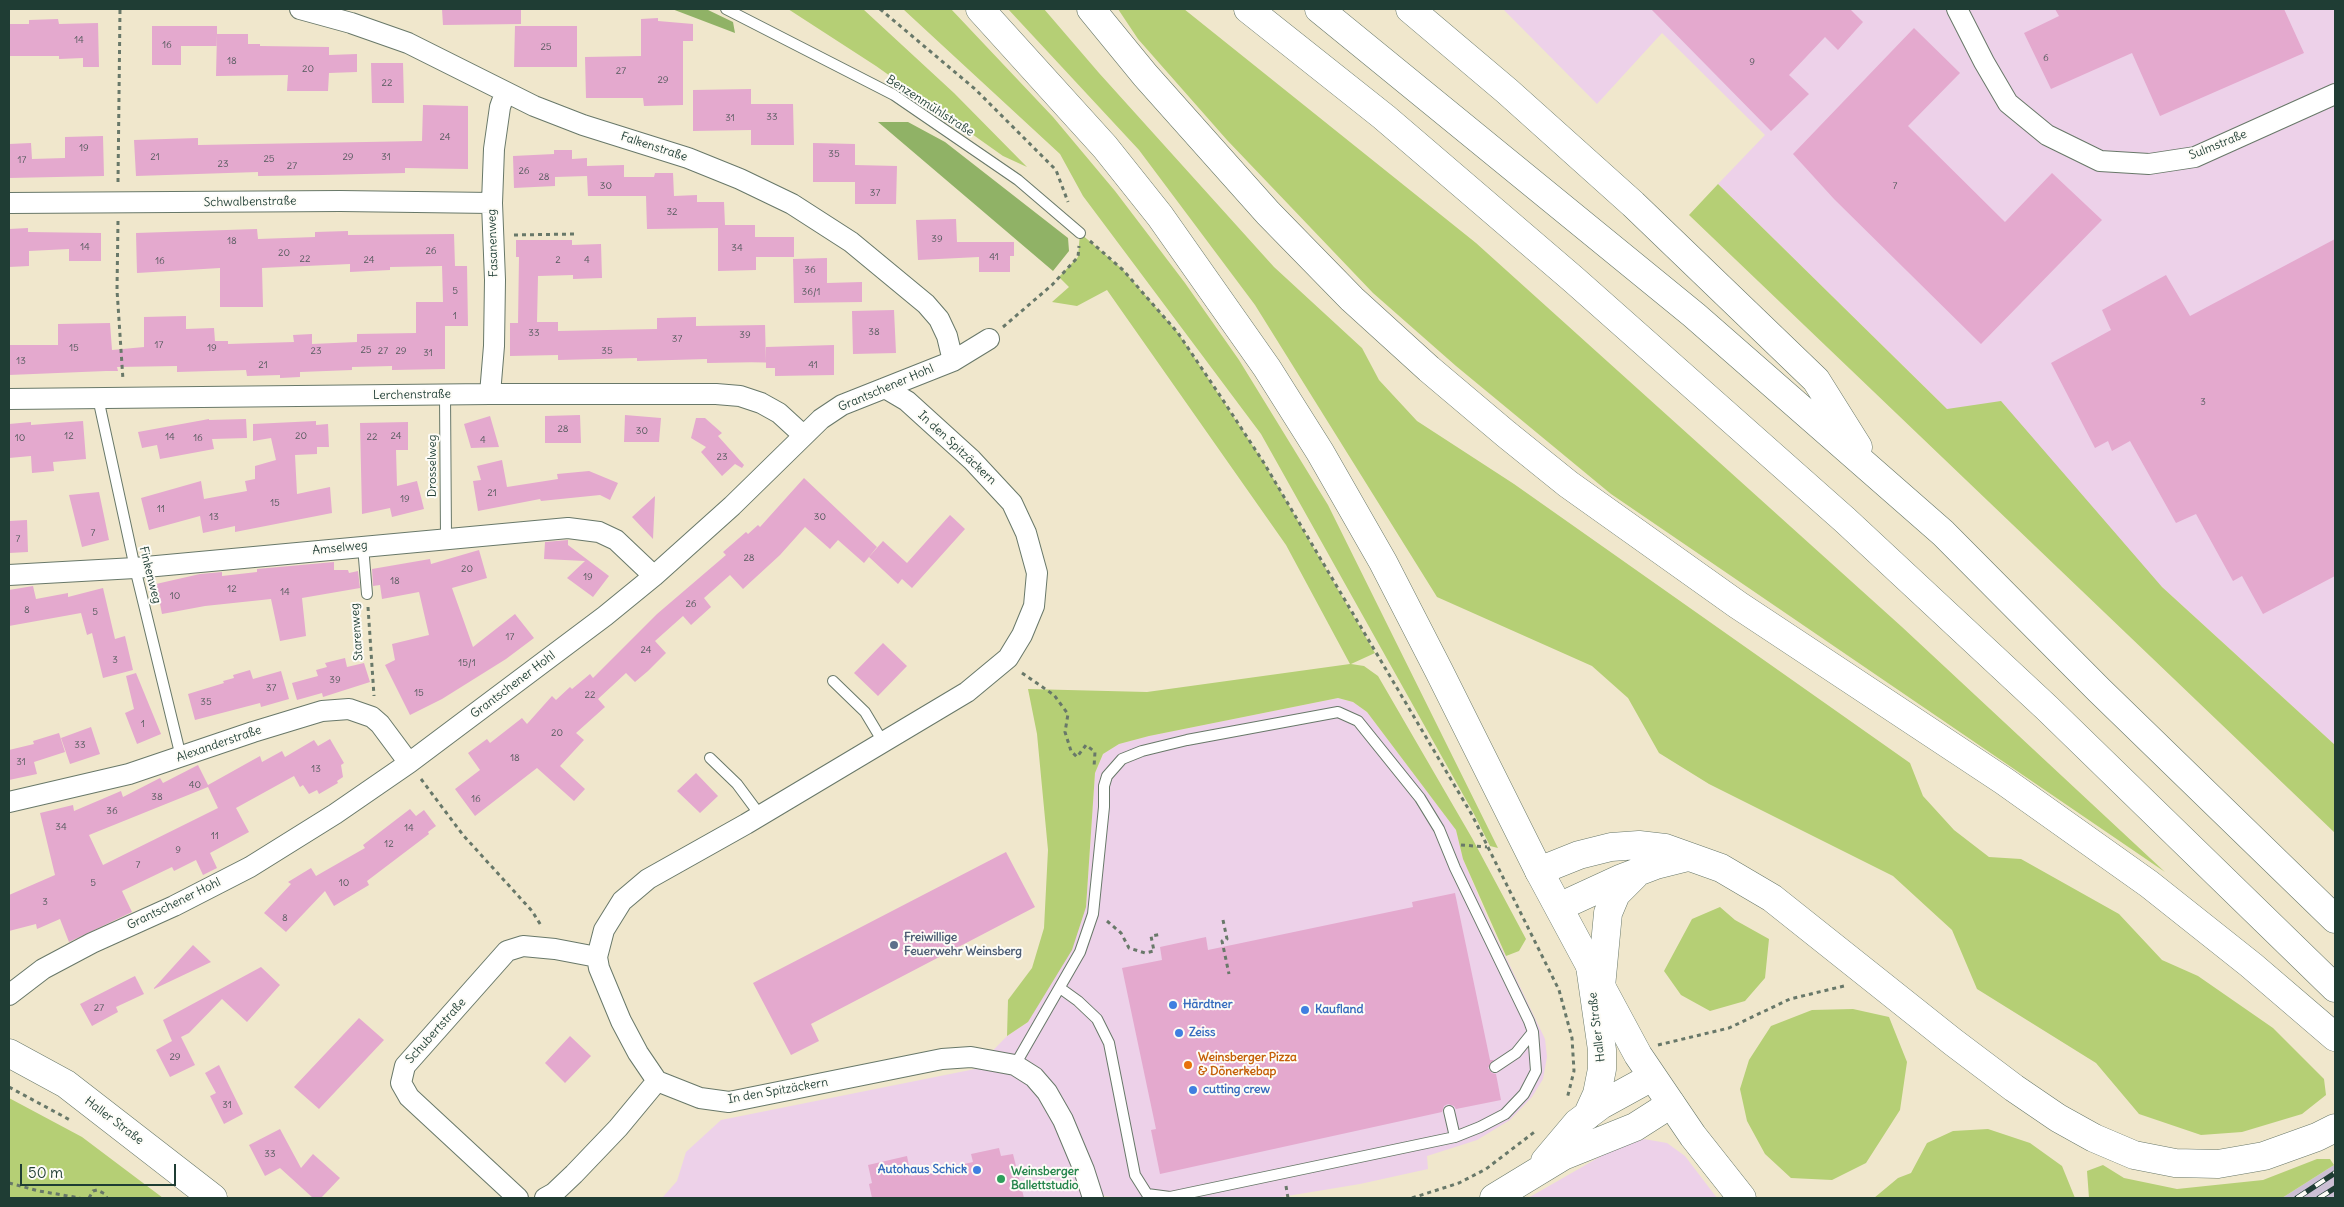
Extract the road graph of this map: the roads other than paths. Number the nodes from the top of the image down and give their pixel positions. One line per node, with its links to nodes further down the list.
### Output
1 (300, 9): 9 (street, Falkenstraße)
2 (726, 9): 13 (lane, Benzenmühlstraße)
3 (980, 9): 37 (main road)
4 (1248, 9): 44 (main road)
5 (1319, 9): 22 (main road)
6 (1410, 9): 22 (main road)
7 (1957, 9): 10 (street, Sulmstraße)
8 (1094, 13): 47 (main road)
9 (505, 93): 12 (street, Fasanenweg); 15 (street, Falkenstraße)
10 (2335, 94)
11 (9, 203): 12 (street, Schwalbenstraße)
12 (492, 203): 17 (street, Fasanenweg)
13 (1080, 233)
14 (989, 339): 15 (street, Grantschener Hohl)
15 (953, 360): 16 (street, Grantschener Hohl)
16 (885, 388): 21 (street, Grantschener Hohl); 30 (street, In den Spitzäckern)
17 (490, 394): 18 (street, Lerchenstraße); 21 (street, Lerchenstraße)
18 (445, 395): 19 (street, Lerchenstraße); 23 (lane, Drosselweg)
19 (98, 398): 20 (street, Lerchenstraße); 25 (lane, Finkenweg)
20 (9, 399)
21 (803, 436): 27 (street, Grantschener Hohl)
22 (1875, 474): 40 (main road)
23 (446, 538): 24 (street, Amselweg); 27 (street, Amselweg)
24 (363, 546): 25 (street, Amselweg); 28 (lane, Starenweg)
25 (135, 568): 26 (street, Amselweg); 31 (lane, Finkenweg)
26 (9, 575)
27 (654, 576): 33 (street, Grantschener Hohl)
28 (367, 594)
29 (832, 681): 30 (lane)
30 (883, 742): 35 (street, In den Spitzäckern)
31 (181, 757): 33 (street, Alexanderstraße); 34 (street, Alexanderstraße)
32 (710, 758): 35 (lane)
33 (409, 763): 45 (street, Grantschener Hohl)
34 (9, 802)
35 (760, 815): 41 (street, In den Spitzäckern)
36 (1688, 857): 37 (main road); 38 (main road); 56 (main road)
37 (1539, 871): 39 (main road)
38 (1638, 872): 39 (main road); 42 (main road)
39 (1558, 908): 42 (main road)
40 (2335, 919)
41 (597, 957): 52 (street); 60 (street, Schubertstraße)
42 (1595, 976): 50 (main road); 55 (main road, Haller Straße)
43 (1060, 988): 46 (lane); 49 (lane); 57 (lane)
44 (2335, 988)
45 (9, 996)
46 (1533, 1032): 51 (lane); 57 (lane)
47 (2335, 1037)
48 (9, 1054): 59 (main road, Haller Straße)
49 (1016, 1065): 52 (street, In den Spitzäckern); 62 (street, In den Spitzäckern)
50 (1645, 1066): 53 (main road); 55 (main road, Haller Straße)
51 (1495, 1067)
52 (657, 1081): 61 (street)
53 (1671, 1104): 58 (main road, Haller Straße); 64 (main road)
54 (1449, 1111): 57 (lane)
55 (1586, 1116): 58 (main road, Haller Straße)
56 (2335, 1128)
57 (1455, 1137)
58 (1536, 1172): 63 (main road, Haller Straße)
59 (213, 1198)
60 (518, 1198)
61 (545, 1198)
62 (1093, 1198)
63 (1494, 1198)
64 (1742, 1198)

